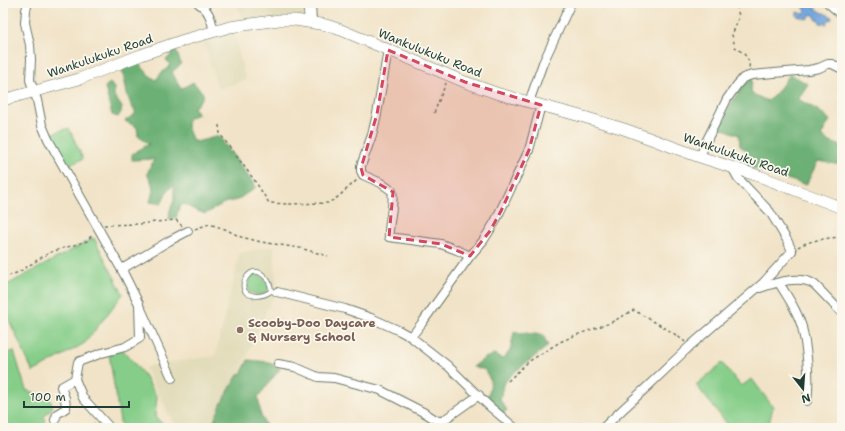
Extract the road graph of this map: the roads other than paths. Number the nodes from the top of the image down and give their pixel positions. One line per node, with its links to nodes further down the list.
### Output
1 (28, 3): 12 (street)
2 (198, 3): 9 (street)
3 (305, 3): 8 (lane)
4 (311, 3): 8 (street)
5 (571, 3): 14 (street)
6 (828, 3): 7 (street)
7 (842, 15)
8 (310, 22): 9 (main road, Wankulukuku Road); 10 (main road, Wankulukuku Road)
9 (214, 32): 12 (main road, Wankulukuku Road)
10 (388, 50): 14 (main road, Wankulukuku Road); 20 (street)
11 (842, 69): 16 (street)
12 (34, 92): 13 (main road, Wankulukuku Road); 21 (street)
13 (3, 100)
14 (529, 102): 15 (main road, Wankulukuku Road)
15 (542, 105): 16 (main road, Wankulukuku Road); 20 (street)
16 (700, 157): 17 (main road, Wankulukuku Road)
17 (732, 167): 18 (main road, Wankulukuku Road); 23 (street)
18 (842, 208)
19 (188, 231): 21 (street)
20 (470, 256): 27 (street)
21 (122, 269): 25 (street)
22 (779, 283): 23 (street); 26 (street); 32 (street)
23 (757, 289): 37 (street)
24 (274, 292): 24 (lane); 27 (street)
25 (139, 304): 29 (street); 30 (street)
26 (842, 313)
27 (411, 337): 31 (street)
28 (278, 364): 34 (street)
29 (172, 378)
30 (75, 379): 33 (street); 35 (street)
31 (479, 395): 34 (street); 36 (street)
32 (807, 401)
33 (55, 420)
34 (440, 425)
35 (110, 428)
36 (515, 428)
37 (603, 428)

